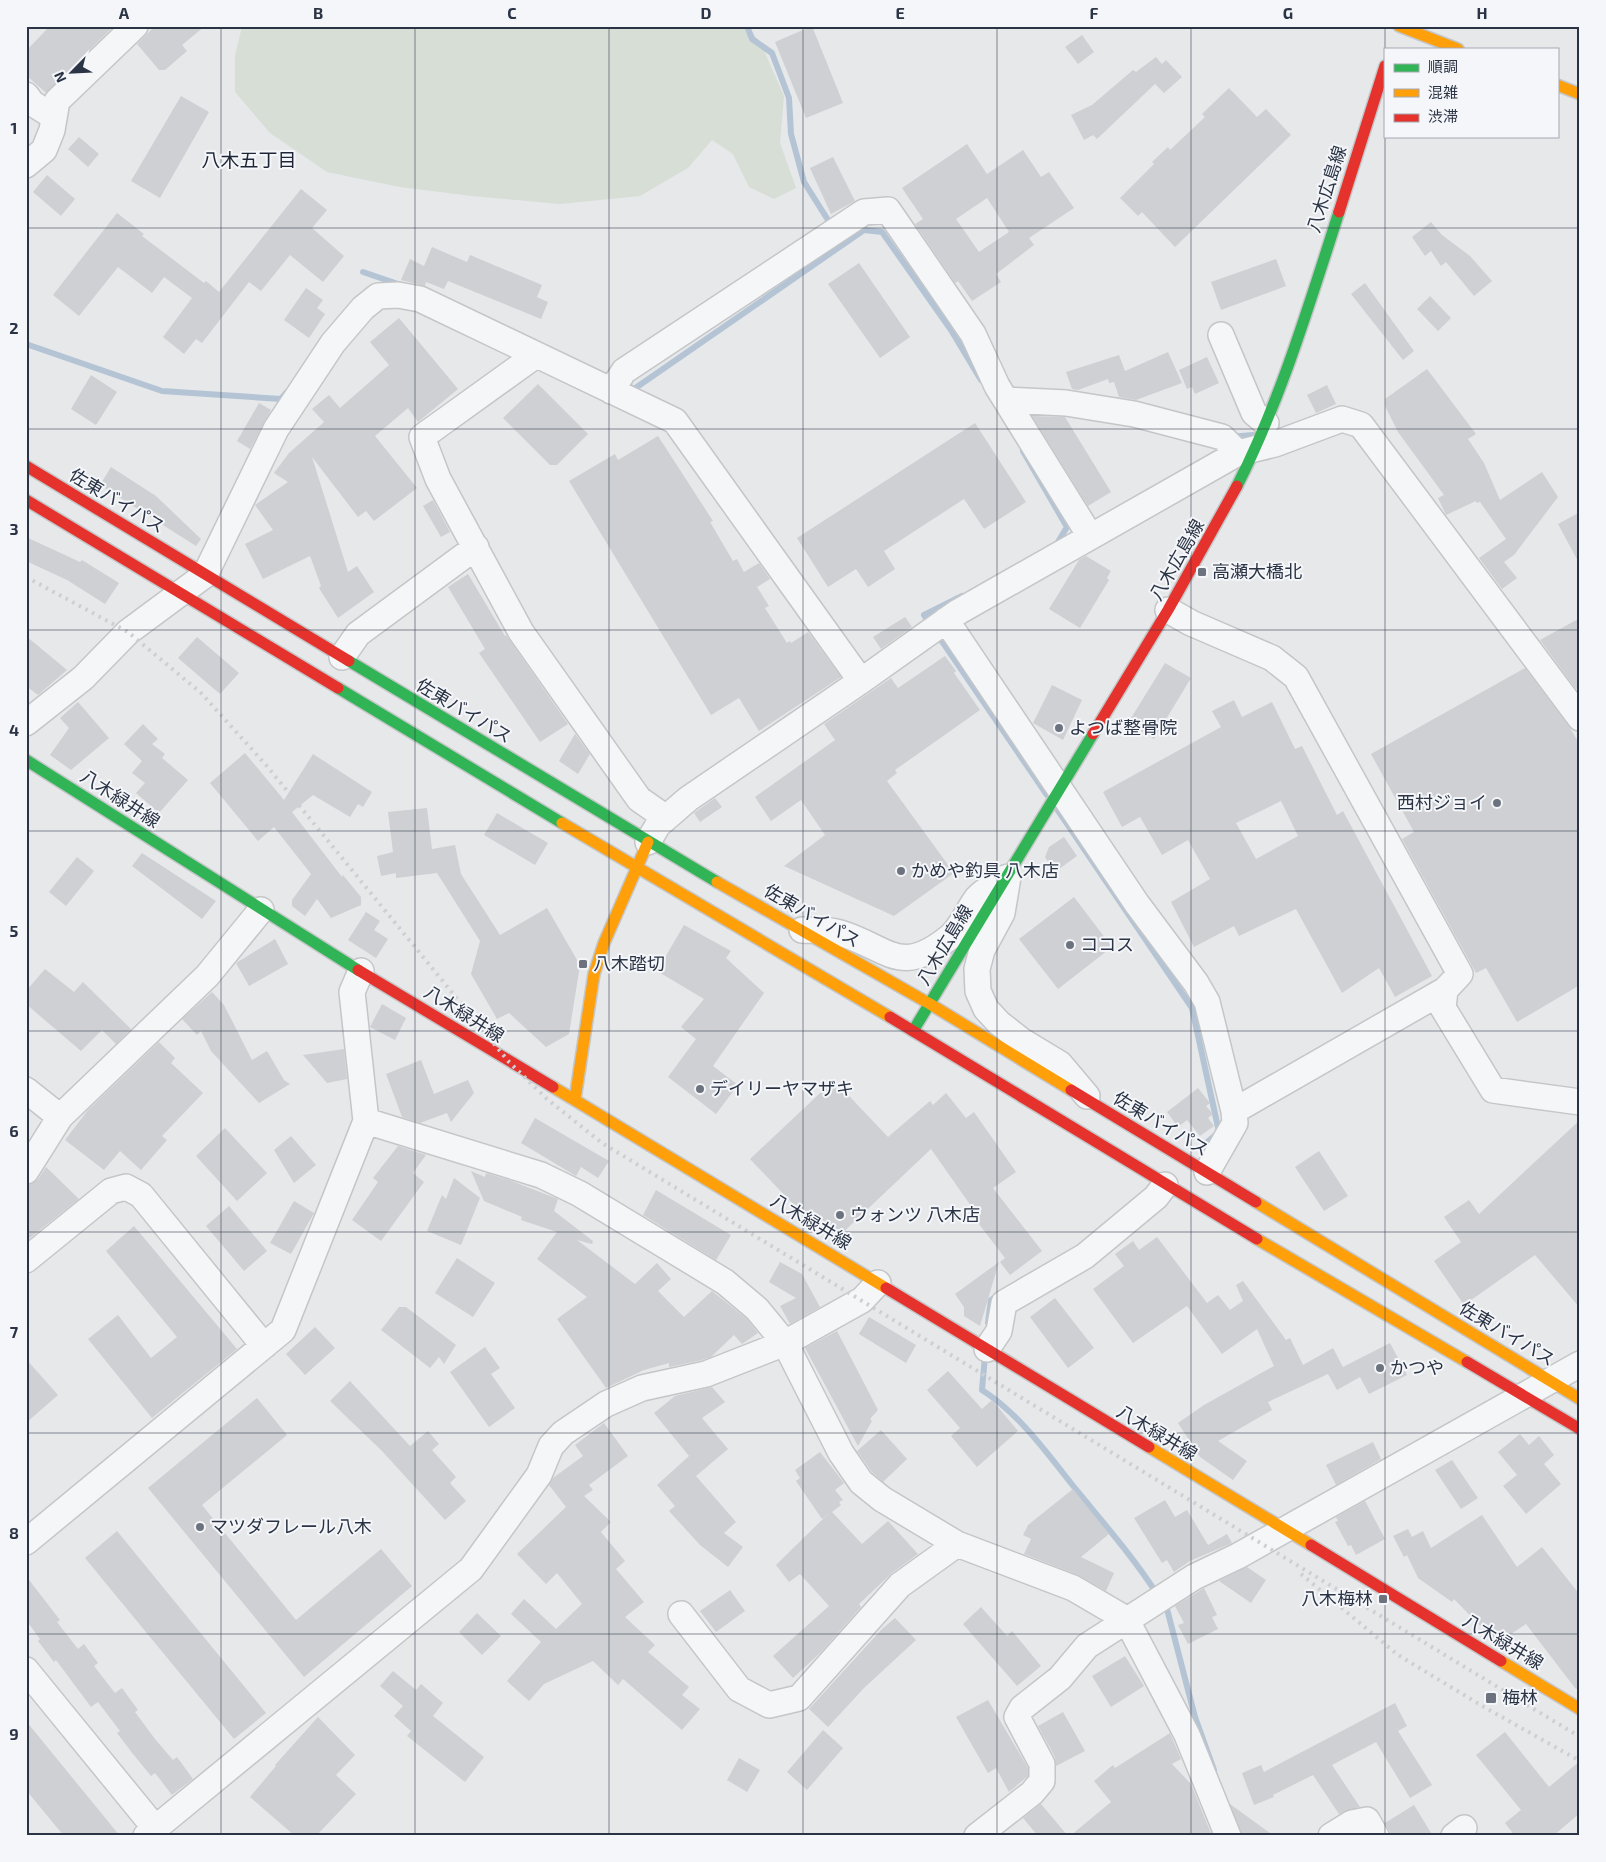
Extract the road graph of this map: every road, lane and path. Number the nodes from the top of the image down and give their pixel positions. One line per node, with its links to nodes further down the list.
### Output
1 (135, 26): 8 (street)
2 (1397, 29): 3 (main road)
3 (1455, 48)
4 (1384, 69): 14 (main road, 八木広島線)
5 (1558, 85): 6 (main road)
6 (1580, 94)
7 (26, 95): 8 (street)
8 (54, 117): 9 (street)
9 (26, 165)
10 (1221, 335): 14 (street)
11 (536, 355): 12 (street); 19 (street); 20 (street)
12 (611, 391): 13 (street); 25 (street)
13 (1006, 400): 15 (street); 18 (street)
14 (1266, 423): 15 (main road, 八木広島線)
15 (1247, 450): 18 (street); 22 (main road, 八木広島線); 26 (street)
16 (26, 466): 20 (main road, 佐東バイパス)
17 (26, 500): 21 (main road)
18 (1090, 536): 23 (street)
19 (476, 547): 24 (street); 30 (street)
20 (205, 575): 21 (street); 24 (main road, 佐東バイパス)
21 (178, 593): 27 (street); 32 (main road)
22 (1168, 610): 29 (main road, 八木広島線); 37 (street)
23 (946, 620): 25 (street); 29 (street)
24 (342, 657): 31 (main road, 佐東バイパス)
25 (861, 681): 30 (street)
26 (1580, 718)
27 (26, 723)
28 (26, 760): 34 (main road, 八木緑井線)
29 (1060, 791): 33 (main road, 八木広島線); 44 (street)
30 (666, 818): 31 (street)
31 (648, 842): 32 (main road); 35 (main road, 佐東バイパス)
32 (638, 869): 39 (main road); 41 (main road)
33 (1009, 875): 35 (street); 38 (main road, 八木広島線); 43 (street)
34 (261, 910): 36 (main road, 八木緑井線); 45 (street)
35 (802, 930): 38 (main road, 佐東バイパス)
36 (361, 971): 41 (main road, 八木緑井線); 46 (street)
37 (1445, 990): 42 (street); 44 (street)
38 (930, 1004): 39 (main road, 八木広島線); 43 (main road, 佐東バイパス)
39 (913, 1031): 49 (main road)
40 (26, 1090): 45 (street)
41 (575, 1099): 51 (main road, 八木緑井線)
42 (1580, 1102)
43 (1093, 1103): 48 (main road, 佐東バイパス)
44 (1234, 1111): 48 (street)
45 (60, 1118): 47 (street)
46 (366, 1121): 52 (street); 53 (street)
47 (26, 1171)
48 (1207, 1172): 56 (main road, 佐東バイパス)
49 (1165, 1185): 54 (street); 57 (main road)
50 (26, 1260): 53 (street)
51 (878, 1284): 52 (street); 54 (main road, 八木緑井線)
52 (785, 1343): 62 (street); 67 (street)
53 (264, 1346): 61 (street)
54 (987, 1349): 60 (main road, 八木緑井線)
55 (1580, 1364): 56 (street)
56 (1548, 1380): 57 (street); 58 (main road, 佐東バイパス)
57 (1523, 1395): 59 (main road); 60 (street)
58 (1580, 1399)
59 (1580, 1429)
60 (1283, 1530): 64 (street); 66 (main road, 八木緑井線)
61 (26, 1542)
62 (957, 1544): 63 (street); 64 (street)
63 (681, 1614)
64 (1126, 1619): 68 (street); 69 (street)
65 (26, 1670): 67 (street)
66 (1580, 1709)
67 (150, 1832)
68 (977, 1836)
69 (1228, 1836)
70 (1331, 1836): 71 (street)
71 (1376, 1836)

